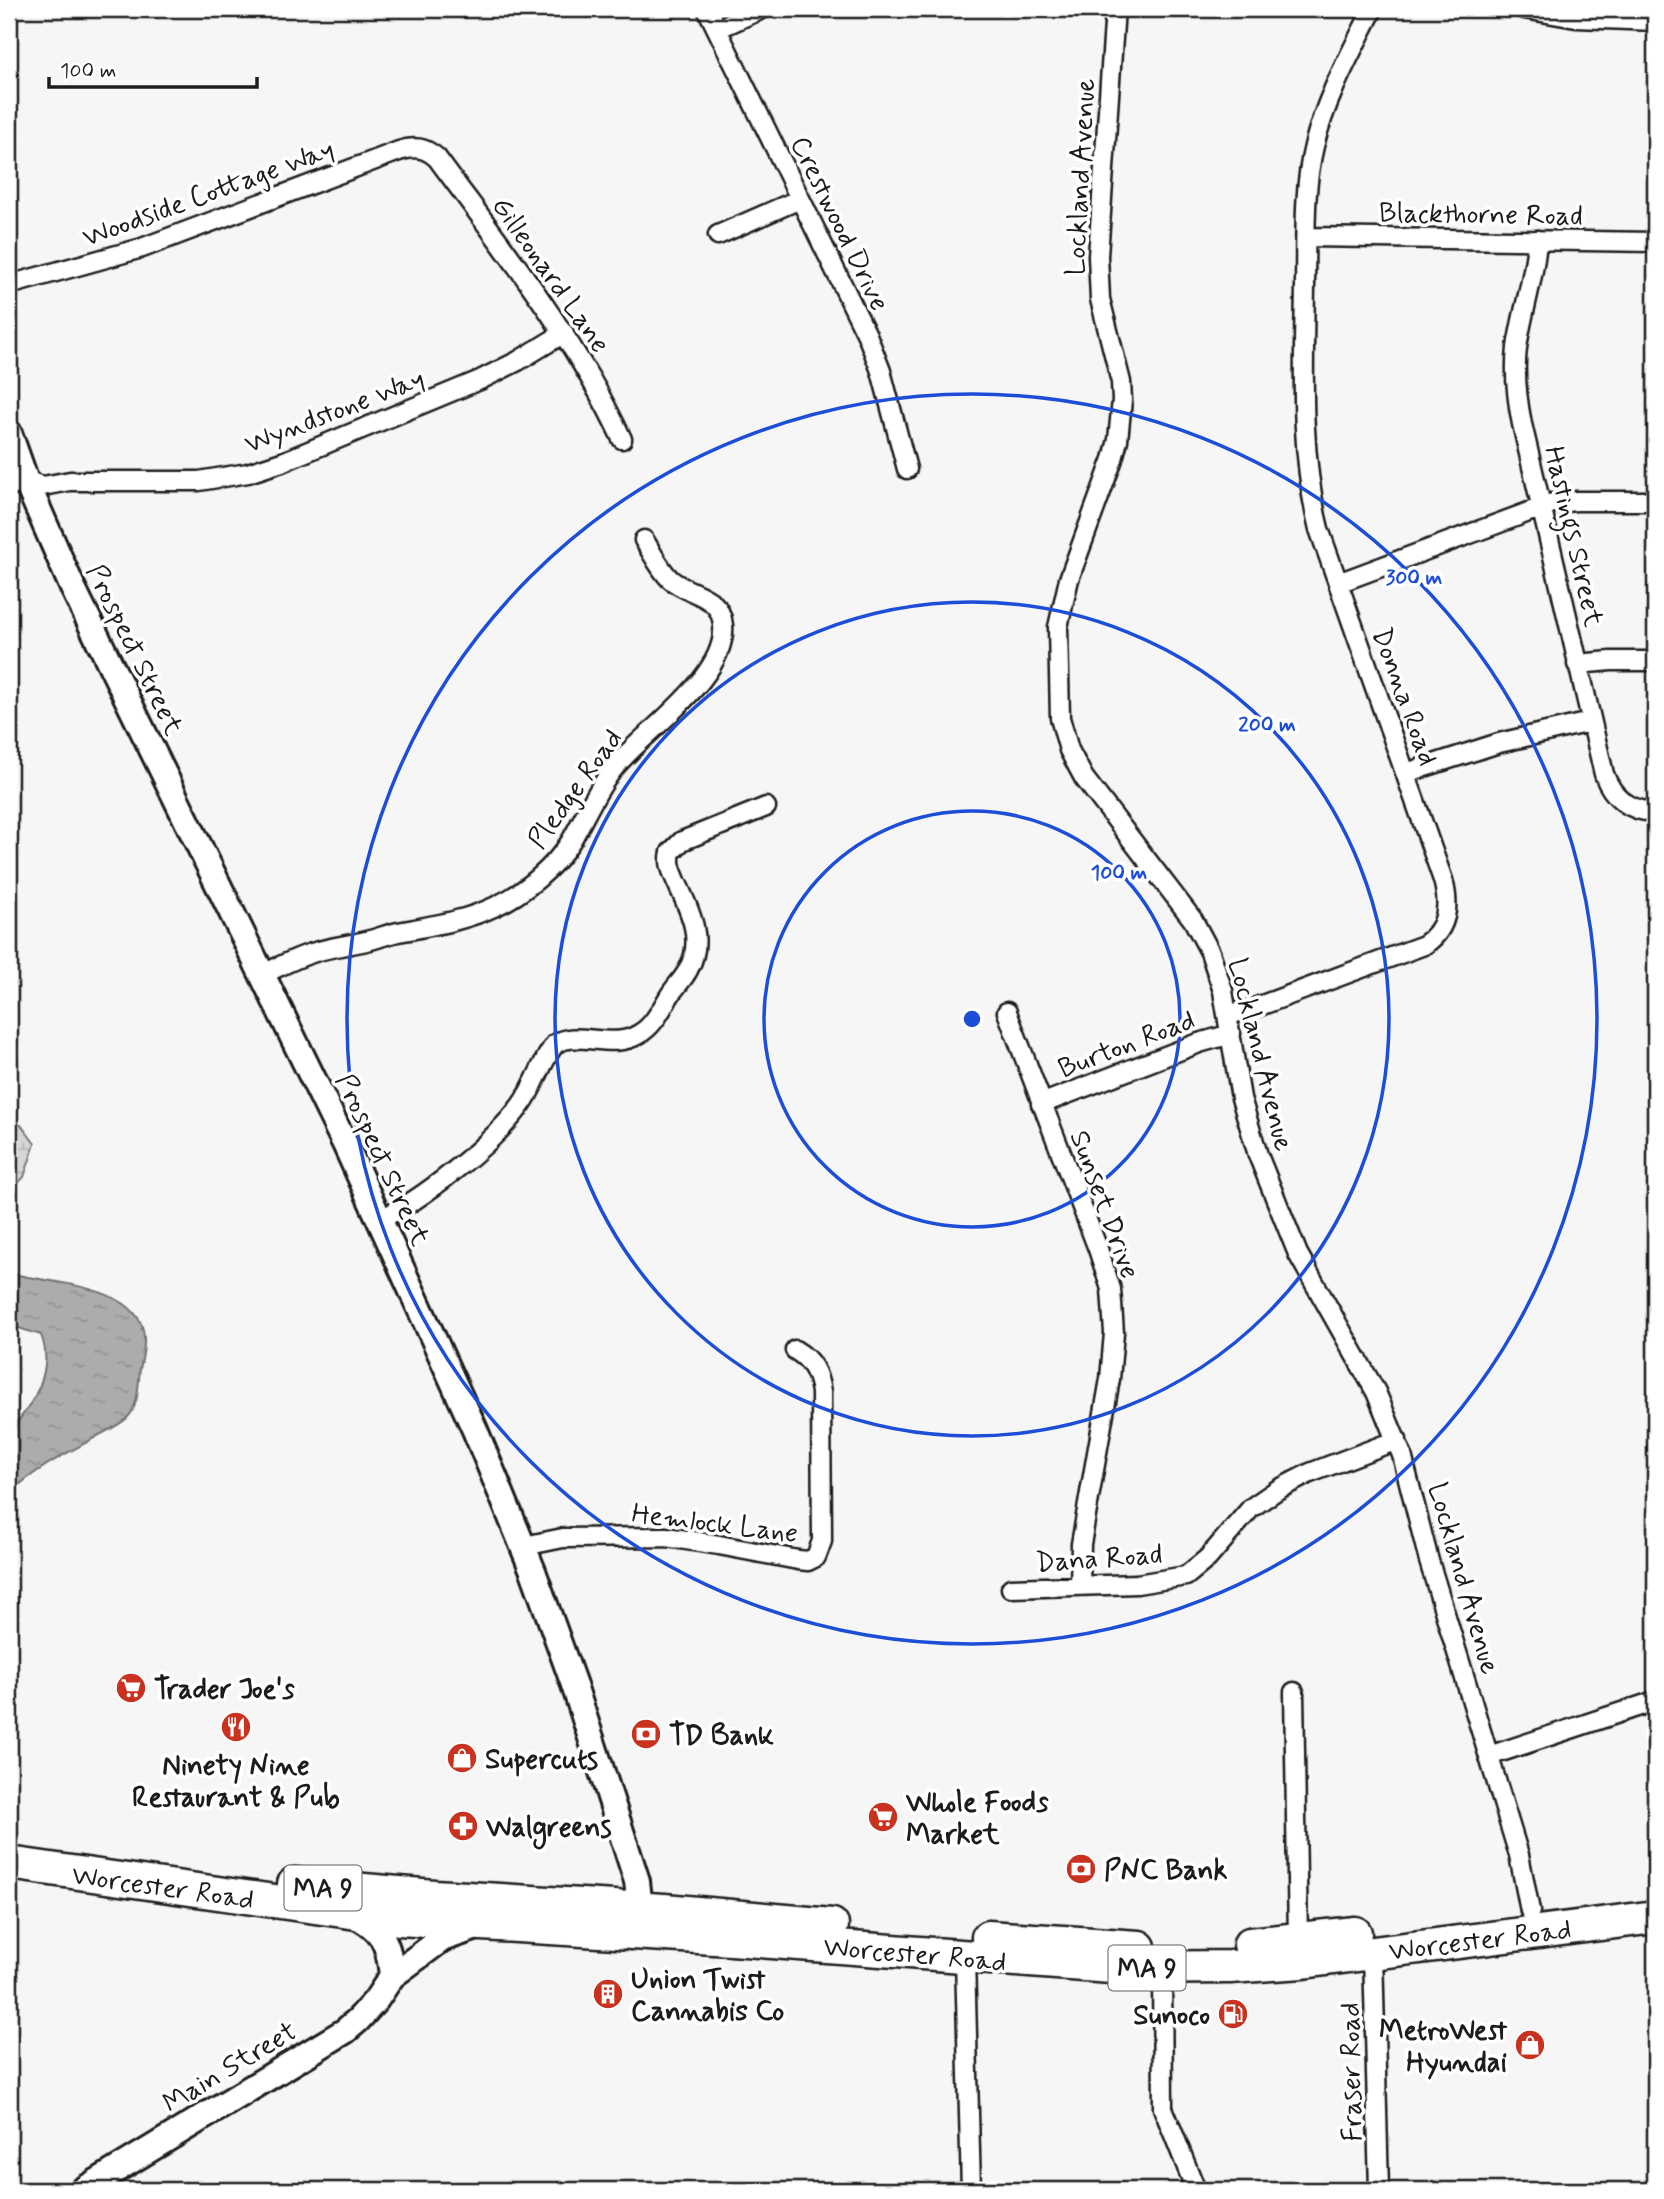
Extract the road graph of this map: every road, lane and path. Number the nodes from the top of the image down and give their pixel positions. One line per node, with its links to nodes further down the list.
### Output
1 (707, 9): 7 (street, Crestwood Drive)
2 (762, 9): 7 (street)
3 (1115, 9): 32 (street, Lockland Avenue)
4 (1373, 9): 11 (street, Donna Road)
5 (1524, 9): 6 (street)
6 (1655, 21)
7 (717, 29): 9 (street, Crestwood Drive)
8 (425, 149): 14 (street, Woodside Cottage Way); 15 (street, Gilleonard Lane)
9 (800, 199): 10 (street); 18 (street, Crestwood Drive)
10 (718, 235)
11 (1306, 237): 12 (street, Blackthorne Road); 23 (street, Donna Road)
12 (1537, 240): 13 (street, Blackthorne Road); 21 (street, Hastings Street)
13 (1655, 242)
14 (9, 285)
15 (564, 333): 17 (street, Gilleonard Lane); 19 (street, Wyndstone Way)
16 (9, 433): 19 (street, Prospect Street)
17 (622, 439)
18 (907, 469)
19 (17, 484): 30 (street, Prospect Street)
20 (1655, 501): 21 (street)
21 (1541, 506): 23 (street); 25 (street, Hastings Street)
22 (643, 540): 30 (street, Pledge Road)
23 (1338, 583): 27 (street, Donna Road)
24 (1655, 661): 25 (street)
25 (1577, 664): 26 (street, Hastings Street)
26 (1590, 722): 27 (street); 29 (street, Hastings Street)
27 (1406, 773): 32 (street, Donna Road)
28 (766, 807): 35 (street)
29 (1655, 812)
30 (263, 974): 35 (street, Prospect Street)
31 (1007, 1012): 34 (street, Sunset Drive)
32 (1228, 1015): 33 (street, Lockland Avenue)
33 (1231, 1034): 34 (street, Burton Road); 37 (street, Lockland Avenue)
34 (1041, 1104): 39 (street, Sunset Drive)
35 (380, 1219): 38 (street, Prospect Street)
36 (795, 1350): 38 (street, Hemlock Lane)
37 (1397, 1440): 39 (street, Dana Road); 43 (street, Lockland Avenue)
38 (524, 1546): 50 (street, Prospect Street)
39 (1080, 1586): 40 (street, Dana Road)
40 (1011, 1588)
41 (1294, 1692): 52 (street)
42 (1655, 1700): 43 (street)
43 (1489, 1756): 47 (street, Lockland Avenue)
44 (9, 1843): 50 (highway, Worcester Road / MA 9)
45 (9, 1863): 48 (highway, Worcester Road / MA 9)
46 (1655, 1896): 47 (highway, Worcester Road / MA 9)
47 (1530, 1911): 52 (highway, Worcester Road / MA 9)
48 (352, 1913): 51 (highway, Worcester Road / MA 9); 56 (street)
49 (1655, 1917): 53 (highway, Worcester Road / MA 9)
50 (638, 1922): 51 (highway, Worcester Road / MA 9); 52 (highway, Worcester Road / MA 9); 54 (highway, Worcester Road / MA 9)
51 (483, 1926): 56 (street, Main Street)
52 (1298, 1940)
53 (1373, 1952): 55 (highway, Worcester Road / MA 9); 60 (street, Fraser Road)
54 (965, 1958): 55 (highway, Worcester Road / MA 9); 58 (street)
55 (1162, 1969): 59 (street)
56 (391, 1976): 57 (street, Main Street)
57 (83, 2190)
58 (971, 2190)
59 (1196, 2190)
60 (1380, 2190)

